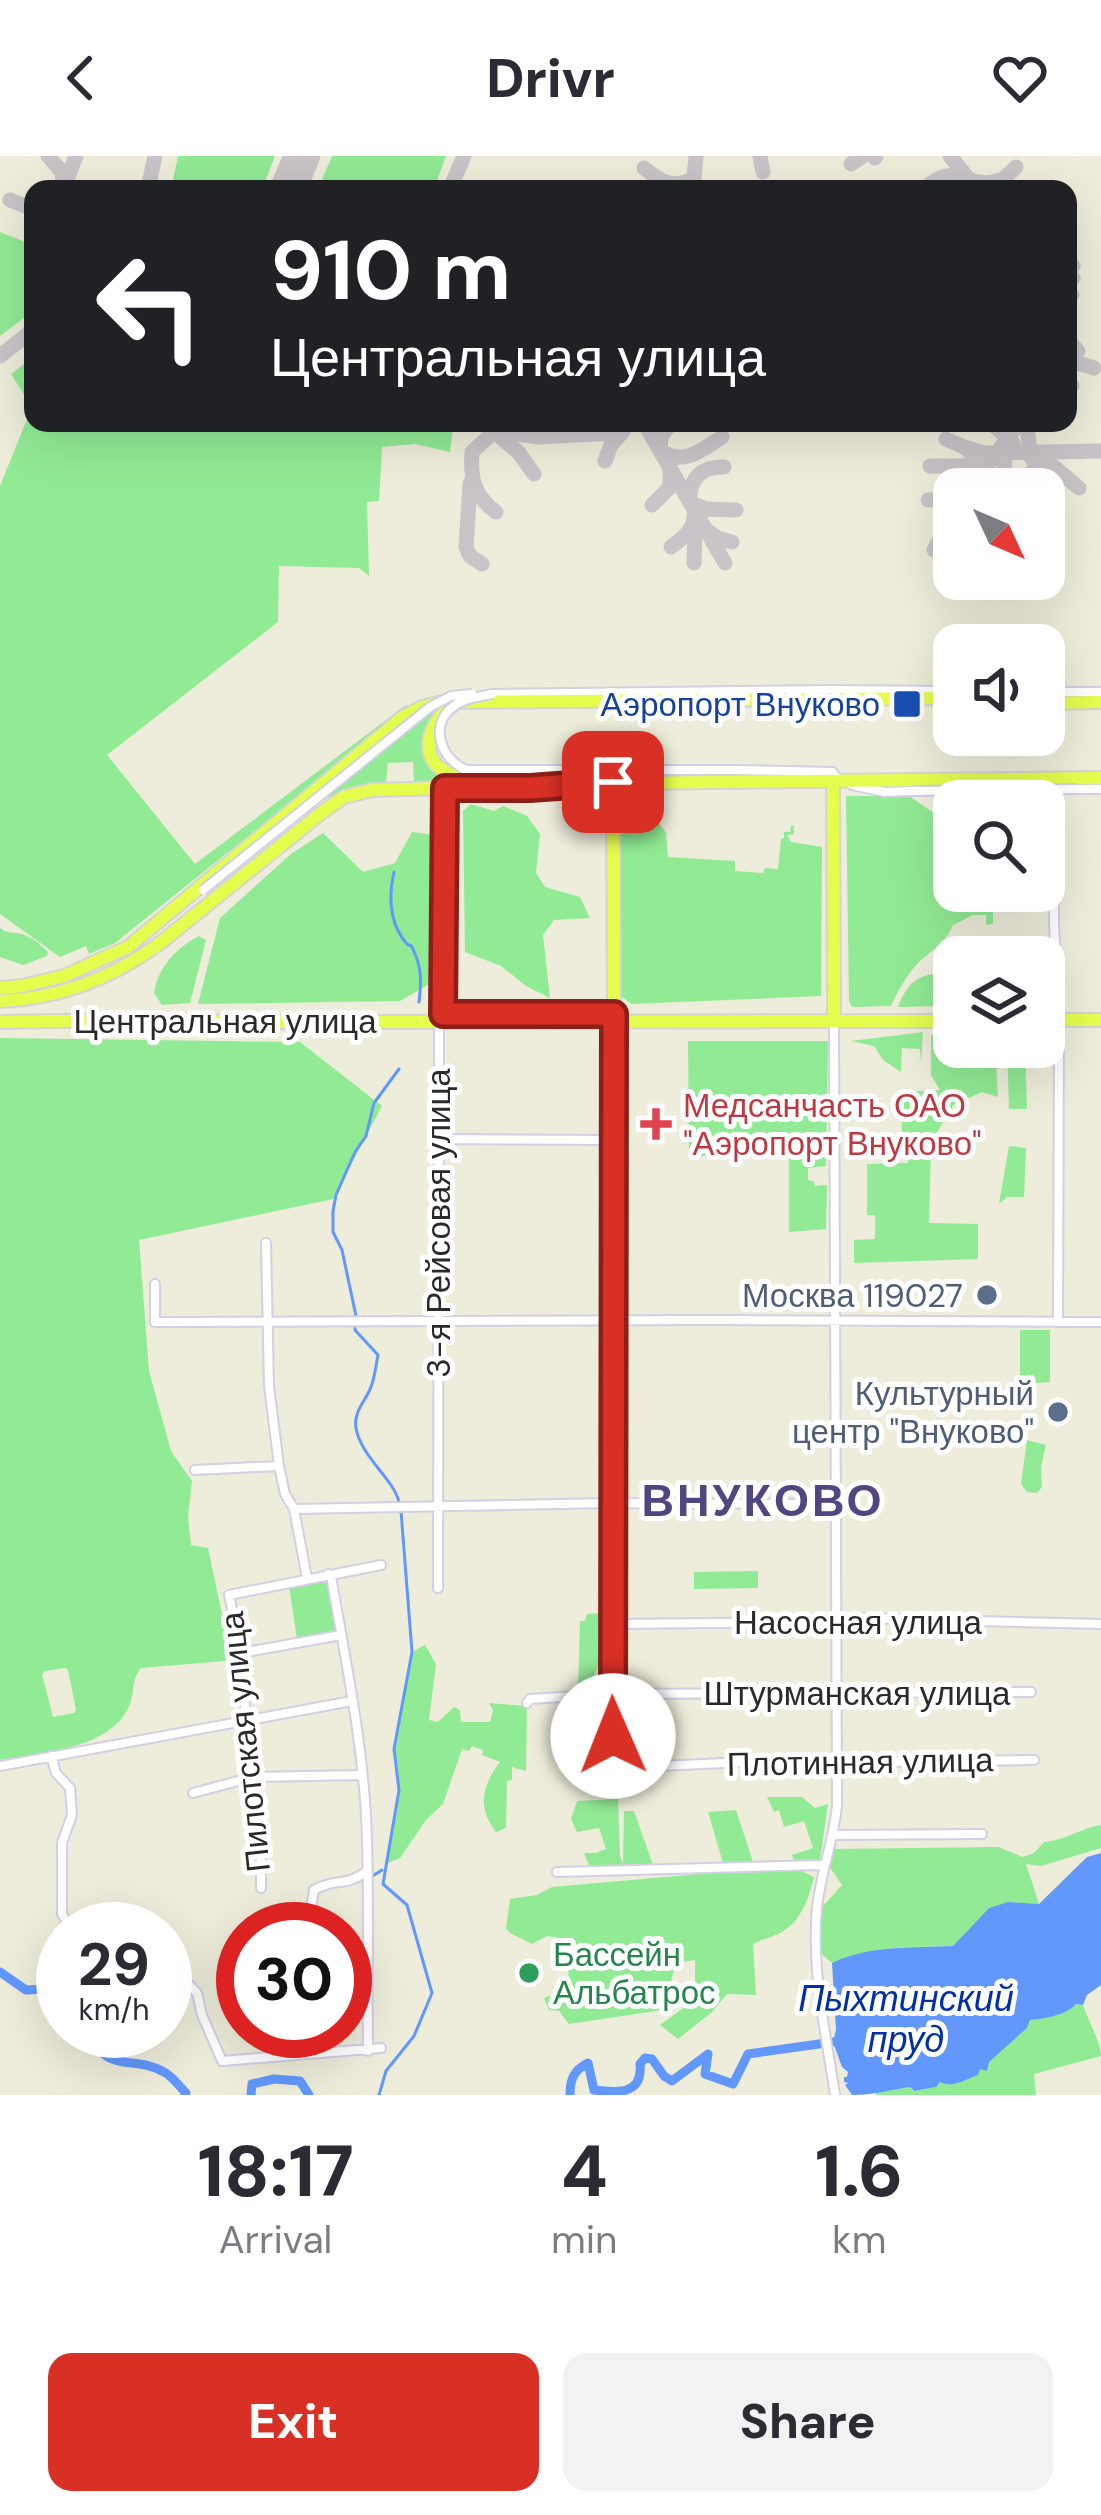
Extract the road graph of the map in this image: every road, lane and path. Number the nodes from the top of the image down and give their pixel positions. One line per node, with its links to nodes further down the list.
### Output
1 (492, 694): 3 (street); 10 (street, bridge); 17 (street, bridge)
2 (1065, 694): 4 (street)
3 (933, 697)
4 (1099, 698): 6 (main road)
5 (933, 699): 7 (main road)
6 (1065, 701)
7 (460, 702): 12 (main road); 17 (main road)
8 (1053, 778): 9 (main road); 10 (main road); 16 (street)
9 (1100, 780): 10 (street, bridge)
10 (836, 781): 11 (main road); 25 (main road)
11 (631, 784): 13 (main road); 15 (main road)
12 (553, 785): 13 (main road); 14 (main road)
13 (591, 785): 15 (main road)
14 (445, 788): 19 (main road); 23 (main road, 3-я Рейсовая улица)
15 (613, 788): 24 (main road)
16 (1054, 936)
17 (128, 947): 18 (main road)
18 (0, 988)
19 (0, 1001)
20 (1065, 1017): 21 (main road)
21 (1101, 1017)
22 (0, 1018): 23 (main road, Центральная улица)
23 (441, 1018): 24 (main road, Центральная улица); 28 (street, 3-я Рейсовая улица)
24 (614, 1018): 25 (main road, Центральная улица); 29 (street)
25 (834, 1018): 26 (main road, Центральная улица); 34 (street)
26 (933, 1018)
27 (1052, 1068): 36 (street)
28 (437, 1138): 29 (street); 33 (street, 3-я Рейсовая улица)
29 (615, 1140): 32 (street)
30 (266, 1243): 35 (street)
31 (155, 1284): 35 (street)
32 (615, 1320): 33 (street); 34 (street); 40 (street)
33 (438, 1321): 35 (street); 41 (street, 3-я Рейсовая улица)
34 (834, 1321): 36 (street); 42 (street)
35 (268, 1322): 38 (street)
36 (1058, 1322): 37 (street)
37 (1101, 1322)
38 (279, 1466): 39 (street); 43 (street)
39 (195, 1470)
40 (615, 1503): 41 (street); 42 (street); 49 (street)
41 (440, 1504): 43 (street); 47 (street, 3-я Рейсовая улица)
42 (836, 1504): 48 (street)
43 (294, 1510): 46 (street)
44 (381, 1564): 45 (street)
45 (328, 1574): 46 (street); 51 (street)
46 (307, 1578): 52 (street, Пилотская улица)
47 (438, 1588)
48 (837, 1619): 49 (street, Насосная улица); 50 (street, Насосная улица); 53 (street)
49 (614, 1624): 55 (street)
50 (1101, 1624)
51 (341, 1635): 52 (street); 56 (street)
52 (242, 1655): 58 (street, Пилотская улица)
53 (837, 1691): 54 (street, Штурманская улица); 55 (street, Штурманская улица); 60 (street)
54 (1031, 1692)
55 (611, 1695): 57 (street, Штурманская улица); 63 (street)
56 (352, 1701): 58 (street); 64 (street)
57 (527, 1703)
58 (246, 1720): 59 (street); 65 (street, Пилотская улица)
59 (51, 1756): 62 (street); 74 (street)
60 (838, 1759): 61 (street, Плотинная улица); 63 (street, Плотинная улица); 69 (street)
61 (1034, 1760)
62 (0, 1766)
63 (615, 1768): 66 (street)
64 (361, 1775): 65 (street); 71 (street)
65 (254, 1777): 67 (street); 73 (street, Пилотская улица)
66 (615, 1784)
67 (193, 1793)
68 (982, 1834): 69 (street)
69 (833, 1835): 70 (street)
70 (823, 1865): 72 (street); 83 (street)
71 (366, 1872): 75 (street, Пилотская улица); 76 (street)
72 (557, 1872)
73 (261, 1888)
74 (62, 1902)
75 (312, 1902)
76 (366, 1902)
77 (192, 1987): 78 (street)
78 (216, 2046)
79 (381, 2048): 80 (street)
80 (372, 2050)
81 (221, 2058): 82 (street)
82 (254, 2058)
83 (835, 2095)

